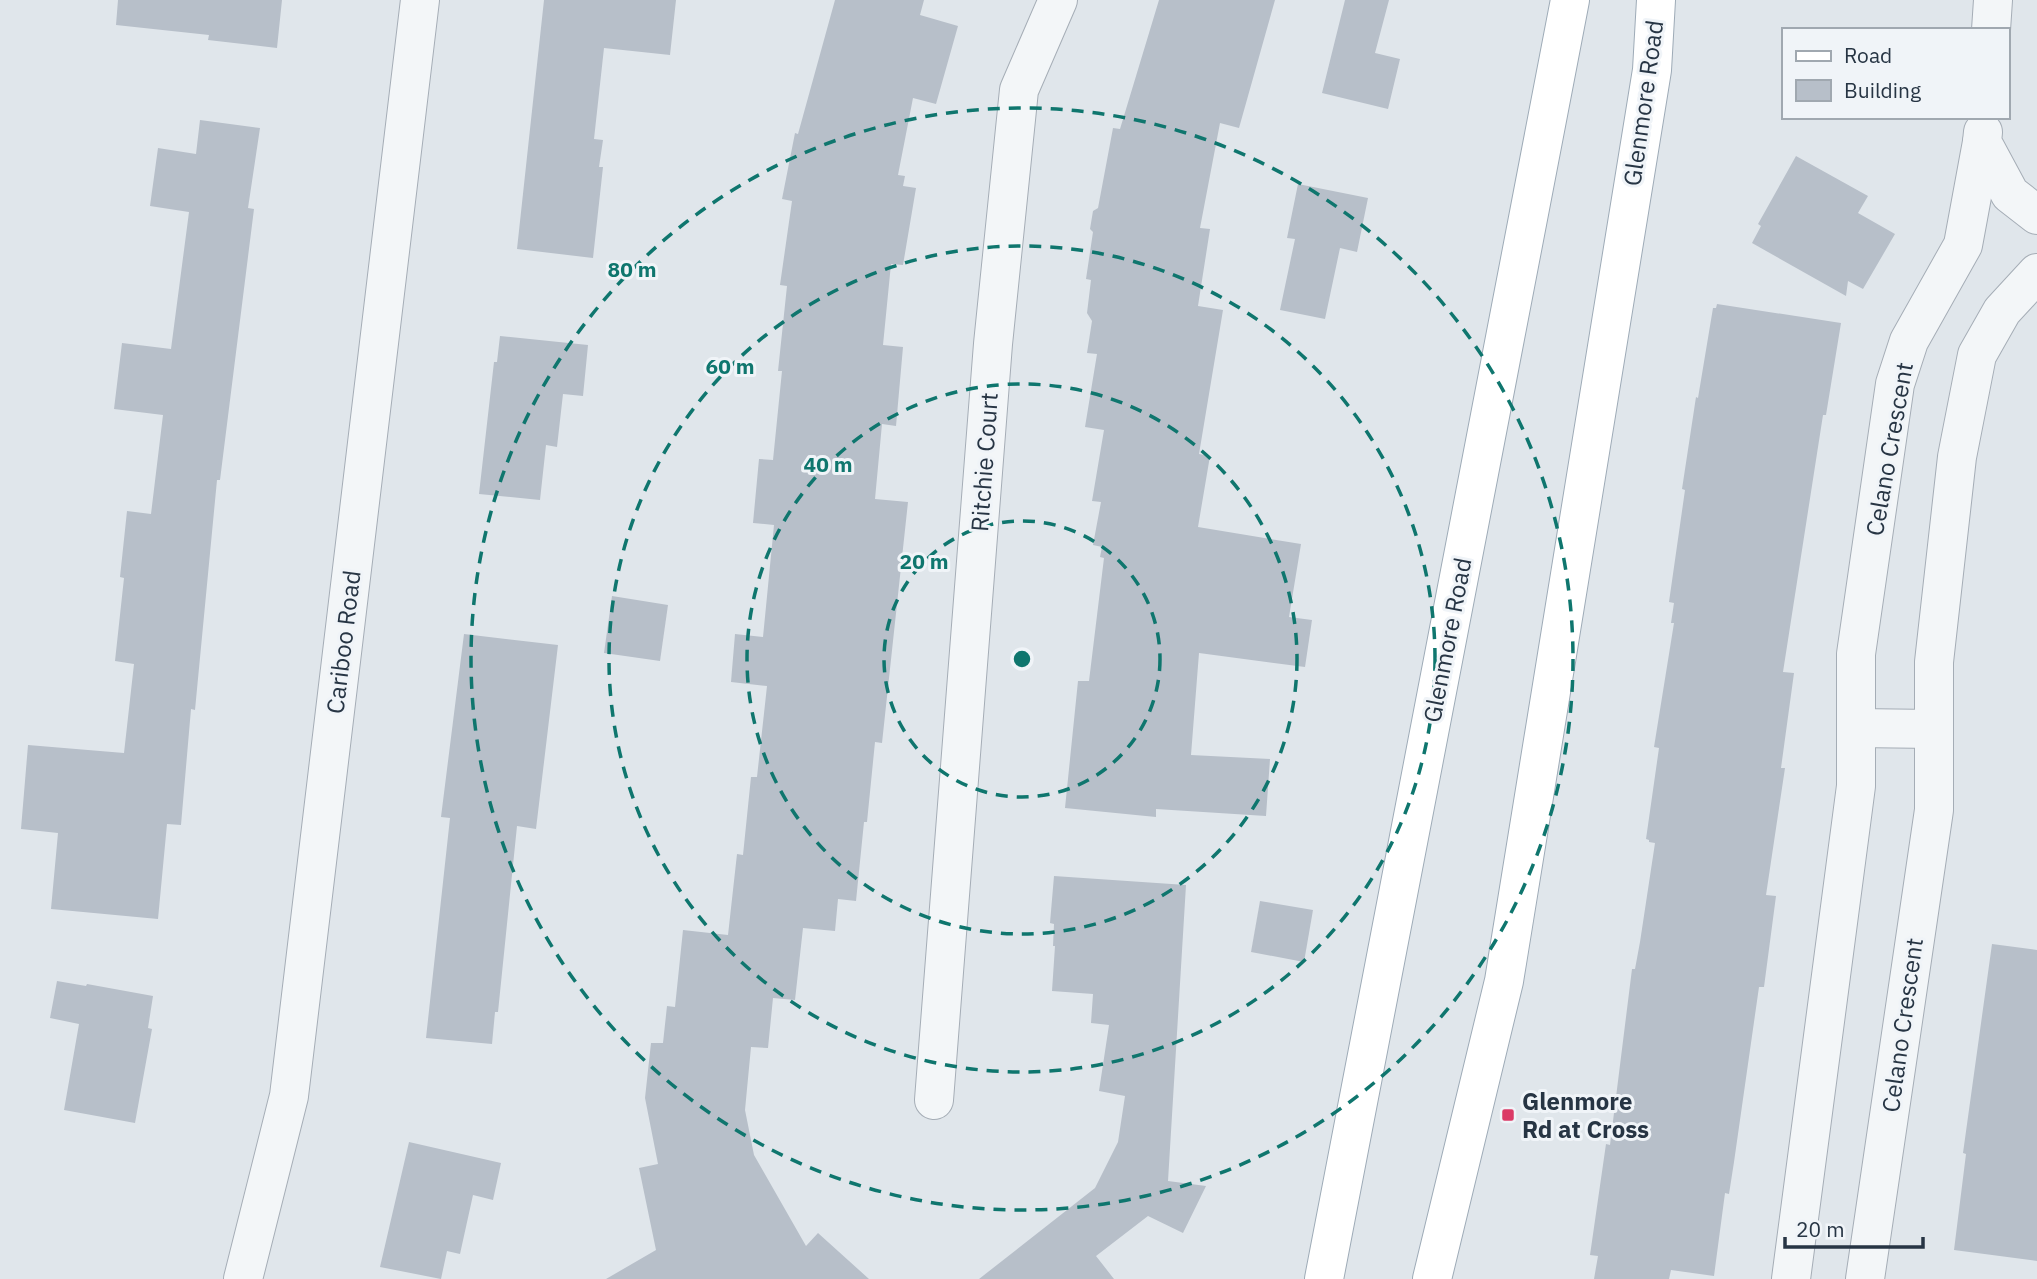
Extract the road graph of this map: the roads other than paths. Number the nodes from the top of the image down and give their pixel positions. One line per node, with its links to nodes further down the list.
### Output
1 (420, 0): 13 (street, Cariboo Road)
2 (1058, 0): 12 (street, Ritchie Court)
3 (1570, 0): 14 (main road, Glenmore Road)
4 (1656, 0): 15 (main road, Glenmore Road)
5 (1993, 0): 6 (street)
6 (1991, 28)
7 (1983, 130): 8 (street, Celano Crescent); 10 (street, Celano Crescent)
8 (2037, 215)
9 (2037, 273): 11 (street, Celano Crescent)
10 (1856, 728): 11 (street); 16 (street, Celano Crescent)
11 (1934, 729): 17 (street, Celano Crescent)
12 (934, 1100)
13 (243, 1279)
14 (1324, 1279)
15 (1432, 1279)
16 (1791, 1279)
17 (1865, 1279)

